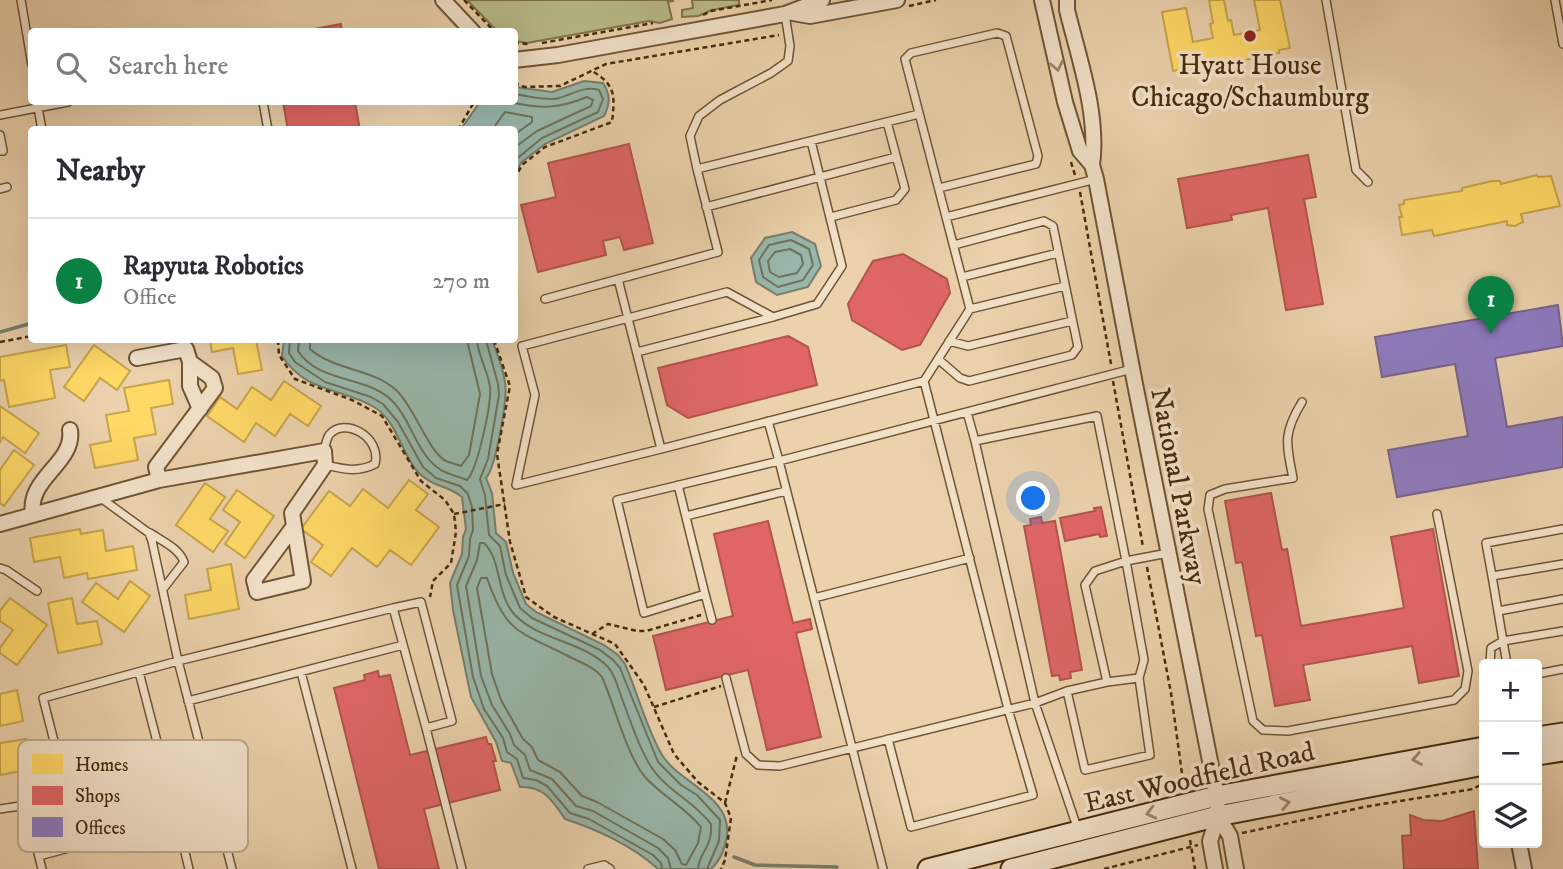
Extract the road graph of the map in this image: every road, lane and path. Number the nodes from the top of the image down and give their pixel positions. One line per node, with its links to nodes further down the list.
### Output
1 (21, 0): 18 (lane)
2 (443, 0): 15 (street)
3 (464, 0): 16 (path)
4 (772, 0): 13 (path)
5 (822, 0): 12 (street)
6 (936, 0): 11 (path)
7 (1042, 0): 40 (street, National Parkway, one-way to 40)
8 (1067, 0): 40 (street, National Parkway)
9 (1326, 0): 42 (lane)
10 (1555, 0): 20 (lane)
11 (903, 3): 12 (street)
12 (789, 14): 17 (lane); 21 (street)
13 (698, 18)
14 (660, 24): 19 (path)
15 (469, 28)
16 (491, 28)
17 (788, 33): 22 (path); 38 (lane)
18 (28, 41)
19 (518, 43)
20 (1563, 44)
21 (518, 60)
22 (592, 71): 23 (path); 39 (path)
23 (518, 84)
24 (38, 105): 28 (lane); 30 (lane)
25 (264, 105): 31 (lane)
26 (472, 105): 32 (path)
27 (919, 114): 29 (lane); 44 (lane); 44 (lane)
28 (0, 115)
29 (887, 122): 34 (lane); 36 (lane)
30 (41, 126)
31 (267, 126)
32 (460, 126)
33 (0, 135): 35 (lane)
34 (811, 141): 38 (lane); 41 (lane)
35 (0, 151)
36 (896, 157): 41 (lane); 46 (lane)
37 (1070, 159): 43 (path)
38 (697, 169): 45 (lane)
39 (518, 172)
40 (1094, 172): 43 (lane); 67 (street, National Parkway)
41 (821, 177): 45 (lane); 46 (lane)
42 (1368, 182)
43 (1077, 184): 47 (lane); 68 (path)
44 (939, 188): 47 (lane)
45 (706, 207): 51 (lane)
46 (831, 216): 55 (lane)
47 (946, 217): 48 (lane)
48 (954, 245): 49 (lane); 50 (lane)
49 (1058, 253): 50 (lane); 52 (lane)
50 (962, 277): 54 (lane)
51 (618, 279): 53 (lane); 56 (lane)
52 (1065, 286): 54 (lane); 57 (lane)
53 (545, 299)
54 (970, 309): 59 (lane)
55 (773, 317): 56 (lane); 63 (lane)
56 (628, 318): 63 (lane); 77 (lane)
57 (1072, 321): 59 (lane); 65 (lane)
58 (28, 337): 60 (path)
59 (949, 341): 65 (lane)
60 (0, 342)
61 (278, 343): 86 (path)
62 (495, 343): 84 (path)
63 (637, 352): 77 (lane)
64 (137, 358): 66 (street)
65 (938, 359): 69 (lane)
66 (190, 362): 71 (street); 71 (street)
67 (1132, 369): 68 (lane); 93 (street, National Parkway)
68 (1112, 374): 72 (lane); 95 (path)
69 (924, 381): 73 (lane); 74 (lane)
70 (1301, 402): 87 (lane)
71 (200, 409): 80 (street)
72 (967, 412): 73 (lane); 76 (lane)
73 (935, 420): 79 (lane); 94 (lane)
74 (768, 421): 77 (lane); 79 (lane)
75 (70, 430): 85 (street)
76 (975, 441): 96 (lane); 126 (lane)
77 (661, 449)
78 (324, 458): 78 (lane); 80 (street); 90 (street)
79 (779, 461): 81 (lane); 82 (lane)
80 (159, 480): 83 (street)
81 (678, 485): 88 (lane); 102 (lane)
82 (786, 491): 88 (lane); 103 (lane)
83 (99, 496): 85 (street); 92 (lane)
84 (505, 504): 86 (path); 111 (path)
85 (33, 514): 89 (street)
86 (454, 514): 105 (path)
87 (1437, 514)
88 (686, 516): 102 (lane)
89 (0, 524)
90 (294, 526): 90 (street)
91 (1563, 530): 99 (lane)
92 (149, 533): 100 (lane); 100 (lane)
93 (1168, 553): 95 (lane); 144 (street, National Parkway)
94 (970, 558): 103 (lane); 128 (lane)
95 (1145, 558): 96 (lane); 142 (path)
96 (1126, 561): 121 (lane); 123 (lane)
97 (1563, 564): 99 (lane)
98 (0, 569): 101 (lane)
99 (1492, 576): 107 (lane)
100 (163, 589): 116 (lane)
101 (37, 591)
102 (705, 594): 109 (lane)
103 (814, 598): 137 (lane)
104 (1563, 598): 107 (lane)
105 (421, 602): 106 (lane); 129 (lane)
106 (393, 608): 113 (lane); 116 (lane)
107 (1498, 611): 112 (lane)
108 (701, 615): 111 (path)
109 (712, 620)
110 (1563, 631): 112 (lane)
111 (592, 634): 127 (path)
112 (1503, 641): 114 (lane); 115 (lane)
113 (403, 645): 119 (lane); 129 (lane)
114 (1490, 659)
115 (1506, 659)
116 (178, 661): 118 (lane); 125 (lane)
117 (1563, 669): 120 (lane)
118 (139, 672): 134 (lane); 135 (lane)
119 (301, 672): 125 (lane); 158 (lane)
120 (1542, 673)
121 (1139, 678): 123 (lane); 124 (lane)
122 (727, 681): 127 (path); 132 (lane)
123 (1107, 682): 124 (lane)
124 (1067, 691): 126 (lane)
125 (188, 701): 136 (lane)
126 (1035, 703): 128 (lane); 149 (lane)
127 (653, 707): 145 (path)
128 (1008, 709): 133 (lane); 133 (lane)
129 (426, 728): 159 (lane)
130 (1563, 733): 131 (street)
131 (1542, 736)
132 (741, 737): 137 (lane); 145 (path)
133 (888, 739): 137 (lane)
134 (54, 740)
135 (157, 740)
136 (198, 740)
137 (853, 748): 163 (lane)
138 (1479, 748): 144 (street, East Woodfield Road, one-way to 144)
139 (1563, 751): 140 (street)
140 (1542, 754)
141 (1479, 766): 148 (street, East Woodfield Road, one-way to 141)
142 (1184, 783)
143 (1480, 785): 150 (path)
144 (1217, 796): 148 (street, National Parkway); 149 (street, East Woodfield Road, one-way to 149)
145 (725, 803): 162 (path)
146 (18, 806): 147 (lane)
147 (0, 809)
148 (1218, 816): 165 (street, East Woodfield Road); 168 (street, National Parkway); 169 (street, National Parkway)
149 (1078, 831): 164 (street, East Woodfield Road)
150 (1247, 832)
151 (1520, 848): 170 (street)
152 (37, 852): 155 (lane)
153 (53, 852): 155 (lane)
154 (228, 852): 157 (lane)
155 (38, 856): 156 (lane)
156 (42, 869)
157 (232, 869)
158 (352, 869)
159 (462, 869)
160 (588, 869): 161 (lane)
161 (610, 869)
162 (721, 869)
163 (883, 869)
164 (928, 869)
165 (1011, 869)
166 (1104, 869): 167 (path)
167 (1195, 869)
168 (1215, 869)
169 (1236, 869)
170 (1524, 869)

